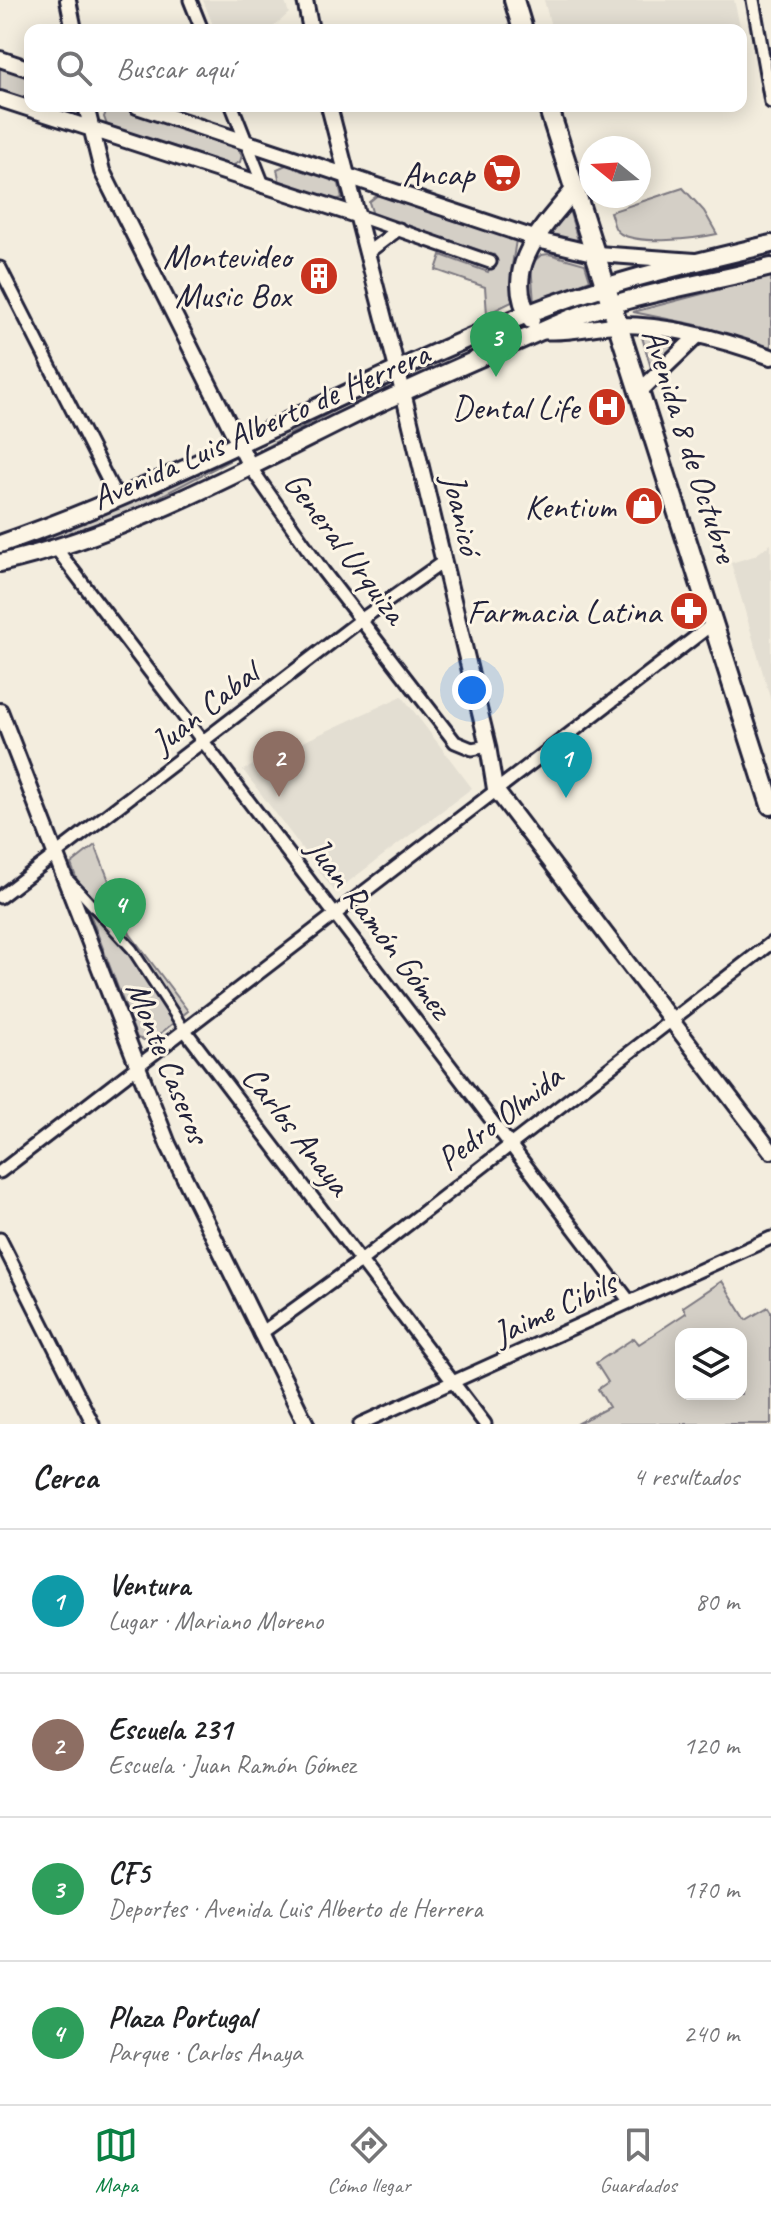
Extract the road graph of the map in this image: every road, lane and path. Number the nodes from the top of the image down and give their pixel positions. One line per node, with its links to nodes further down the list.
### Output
1 (68, 0): 6 (street)
2 (190, 0): 7 (street)
3 (305, 0): 8 (street)
4 (514, 0): 9 (main road)
5 (753, 0): 13 (street)
6 (73, 24)
7 (200, 24)
8 (310, 24)
9 (521, 24)
10 (0, 59): 11 (street)
11 (24, 67)
12 (0, 99): 14 (street)
13 (771, 102)
14 (24, 107)
15 (39, 112): 21 (street)
16 (87, 112): 21 (street, General Urquiza)
17 (155, 112): 22 (street)
18 (234, 112): 22 (street)
19 (330, 112): 23 (street, Joanicó)
20 (550, 112): 25 (main road, Avenida 8 de Octubre)
21 (89, 129): 24 (street); 46 (street, General Urquiza)
22 (247, 143): 23 (street); 24 (street)
23 (345, 175): 26 (street, Joanicó); 28 (street)
24 (265, 188): 26 (street)
25 (575, 189): 28 (main road); 31 (main road, Avenida 8 de Octubre)
26 (356, 215): 27 (street); 30 (street, Joanicó)
27 (399, 229): 30 (street); 32 (street)
28 (534, 239): 31 (street); 38 (main road)
29 (771, 244): 33 (main road, Avenida Luis Alberto de Herrera)
30 (367, 253): 43 (street, Joanicó)
31 (597, 254): 33 (street); 36 (main road, Avenida 8 de Octubre)
32 (490, 262)
33 (699, 262): 36 (main road, Avenida Luis Alberto de Herrera)
34 (771, 267): 37 (main road, Avenida Luis Alberto de Herrera)
35 (0, 268): 48 (street)
36 (607, 285): 37 (main road, Avenida 8 de Octubre); 38 (main road, Avenida Luis Alberto de Herrera)
37 (612, 304): 39 (main road, Avenida 8 de Octubre); 40 (main road, Avenida Luis Alberto de Herrera)
38 (527, 314): 40 (main road); 43 (main road, Avenida Luis Alberto de Herrera)
39 (619, 325): 40 (street, Avenida Luis Alberto de Herrera); 41 (street, Avenida Luis Alberto de Herrera); 44 (main road, Avenida 8 de Octubre)
40 (542, 331): 45 (main road, Avenida Luis Alberto de Herrera)
41 (698, 335): 42 (street, Avenida Luis Alberto de Herrera); 44 (street)
42 (771, 357)
43 (398, 371): 45 (street, Joanicó); 46 (main road, Avenida Luis Alberto de Herrera)
44 (640, 391): 54 (main road, Avenida 8 de Octubre)
45 (403, 392): 47 (main road, Avenida Luis Alberto de Herrera); 51 (street, Joanicó)
46 (239, 443): 47 (street, General Urquiza); 48 (main road, Avenida Luis Alberto de Herrera)
47 (251, 468): 50 (main road, Avenida Luis Alberto de Herrera); 53 (street, General Urquiza)
48 (117, 498): 49 (main road, Avenida Luis Alberto de Herrera)
49 (0, 544)
50 (55, 547): 52 (main road, Avenida Luis Alberto de Herrera); 56 (street, Juan Ramón Gómez)
51 (443, 562): 53 (street, Juan Cabal); 57 (street, Joanicó)
52 (0, 563)
53 (362, 619): 56 (street, Juan Cabal); 57 (street, General Urquiza)
54 (715, 622): 58 (street); 59 (main road, Avenida 8 de Octubre)
55 (0, 711): 60 (street, Monte Caseros)
56 (203, 744): 60 (street, Juan Cabal); 63 (street, Juan Ramón Gómez)
57 (488, 746): 58 (street, Joanicó)
58 (495, 789): 63 (street); 65 (street)
59 (771, 805)
60 (56, 855): 61 (street, Monte Caseros); 62 (street, Juan Cabal)
61 (62, 873): 66 (street, Carlos Anaya); 67 (street, Monte Caseros)
62 (0, 897)
63 (336, 915): 66 (street); 68 (street, Juan Ramón Gómez)
64 (771, 943): 65 (street, Pedro Olmida)
65 (670, 1020): 68 (street, Pedro Olmida); 69 (street)
66 (184, 1029): 67 (street); 73 (street, Carlos Anaya)
67 (137, 1064): 70 (street); 75 (street, Monte Caseros)
68 (510, 1144): 73 (street, Pedro Olmida); 74 (street, Juan Ramón Gómez)
69 (771, 1151)
70 (0, 1172)
71 (771, 1238): 74 (street, Jaime Cibils)
72 (0, 1239): 77 (street)
73 (362, 1260): 75 (street, Pedro Olmida); 76 (street, Carlos Anaya)
74 (630, 1302): 76 (street, Jaime Cibils)
75 (260, 1334): 78 (street, Monte Caseros)
76 (455, 1384): 79 (street, Jaime Cibils); 80 (street, Carlos Anaya)
77 (93, 1424)
78 (306, 1424)
79 (360, 1424)
80 (485, 1424)

